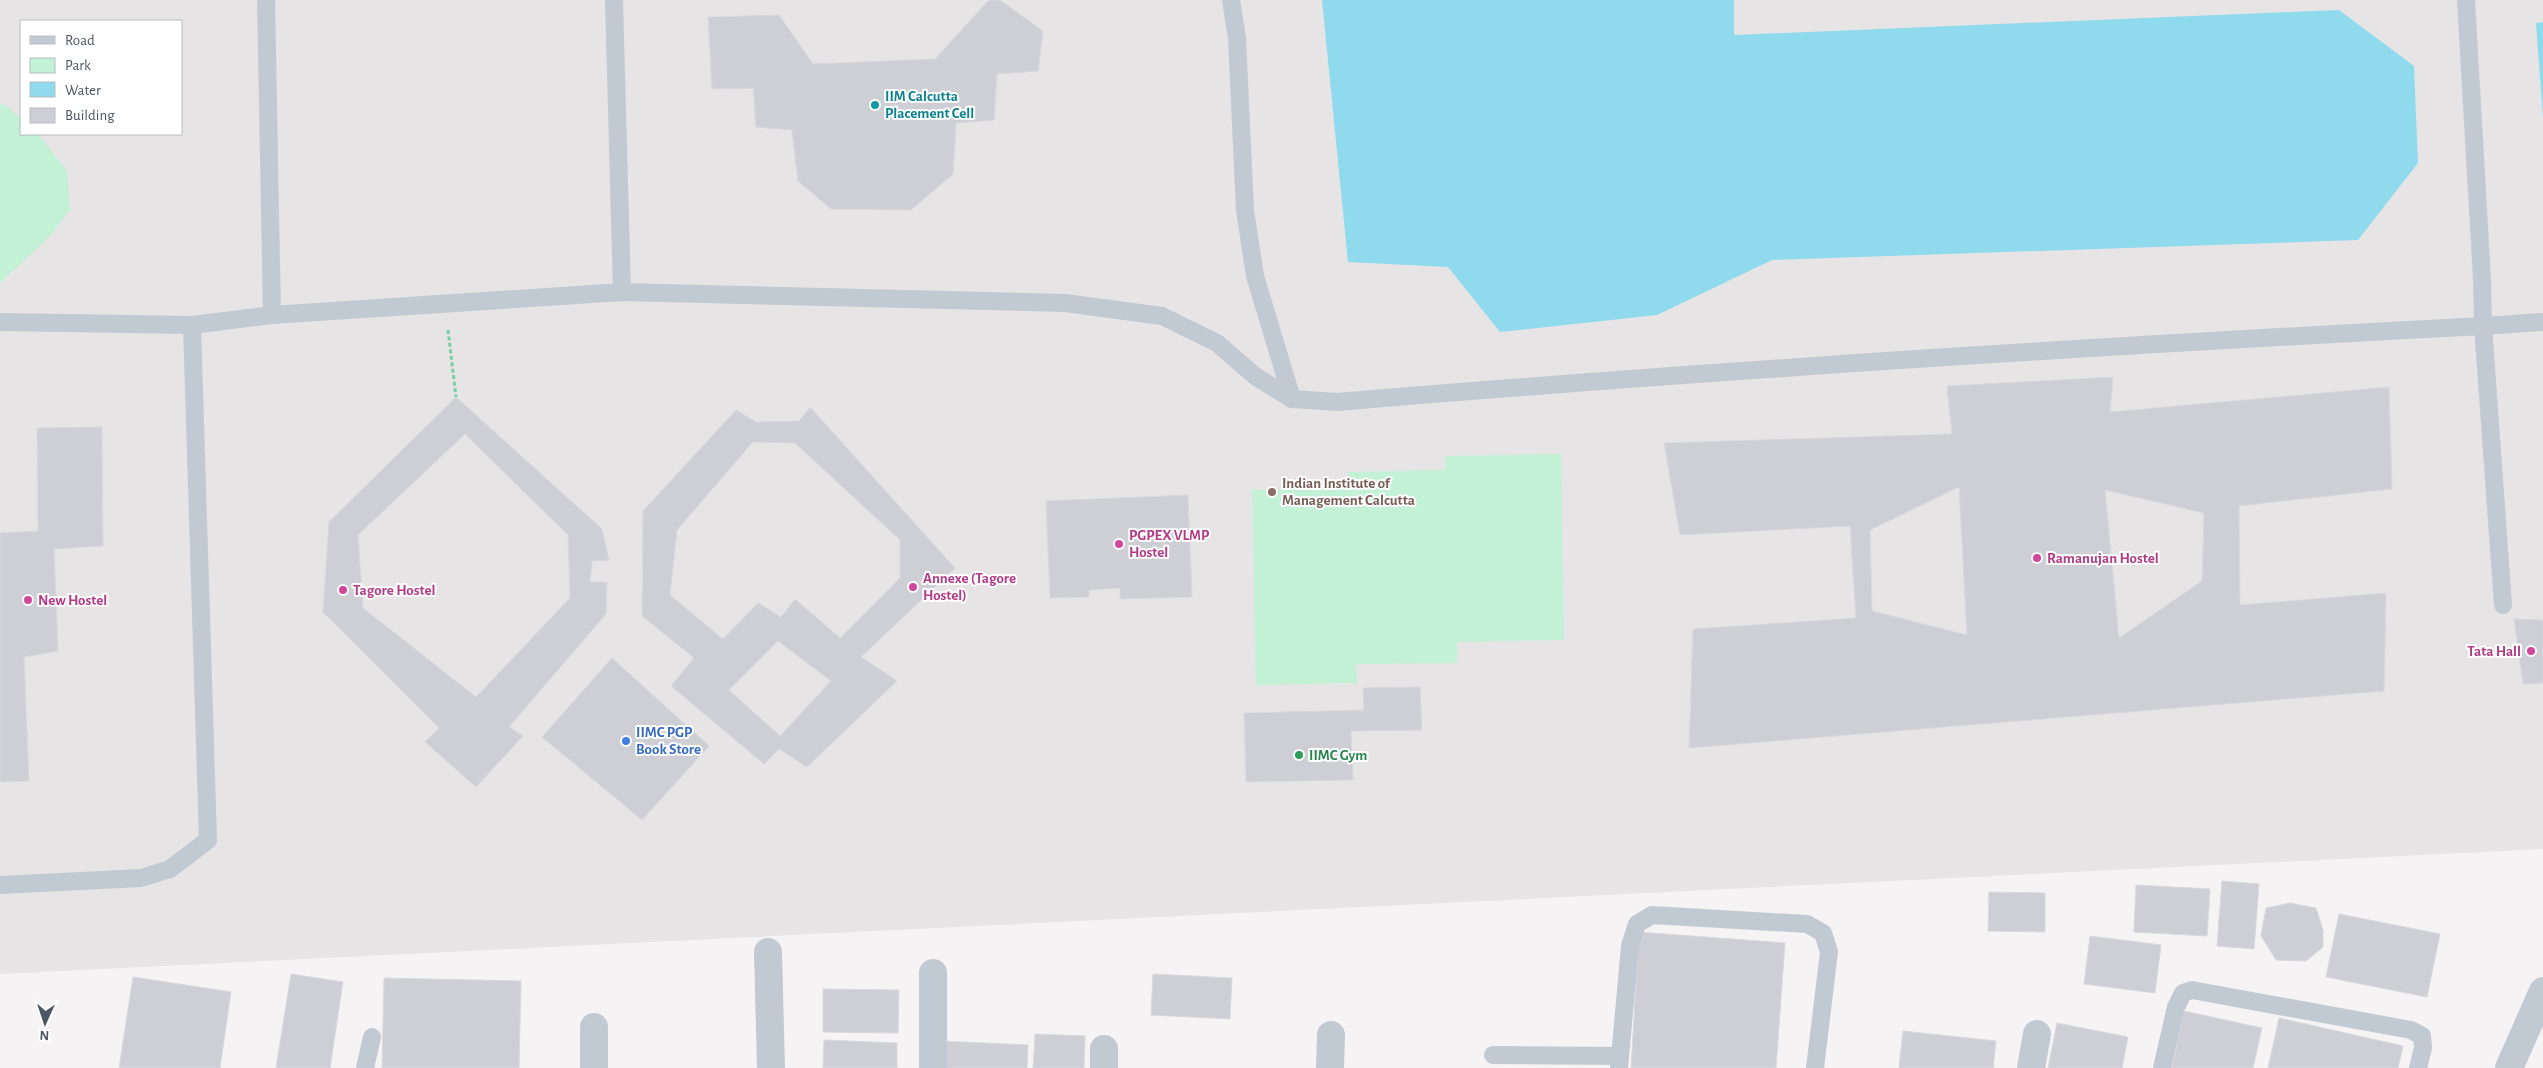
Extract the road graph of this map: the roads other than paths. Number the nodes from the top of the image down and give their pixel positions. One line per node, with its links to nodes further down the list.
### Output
1 (266, 0): 6 (lane)
2 (614, 0): 5 (lane)
3 (2466, 0): 10 (lane)
4 (1232, 1): 11 (lane)
5 (622, 292): 6 (lane); 11 (lane)
6 (272, 315): 9 (lane)
7 (0, 322): 9 (lane)
8 (2543, 322): 10 (lane)
9 (192, 325): 13 (lane)
10 (2482, 326): 11 (lane); 12 (lane)
11 (1292, 399)
12 (2503, 605)
13 (0, 885)
14 (768, 952): 25 (street)
15 (932, 973): 26 (street)
16 (2543, 991): 32 (street)
17 (594, 1027): 24 (street)
18 (2037, 1034): 29 (street)
19 (1331, 1035): 27 (street)
20 (372, 1037): 23 (lane)
21 (1493, 1055): 22 (lane)
22 (1619, 1062): 28 (lane)
23 (365, 1068)
24 (594, 1068)
25 (771, 1068)
26 (933, 1068)
27 (1330, 1068)
28 (1815, 1068)
29 (2031, 1068)
30 (2162, 1068): 31 (lane)
31 (2418, 1068)
32 (2509, 1068)

